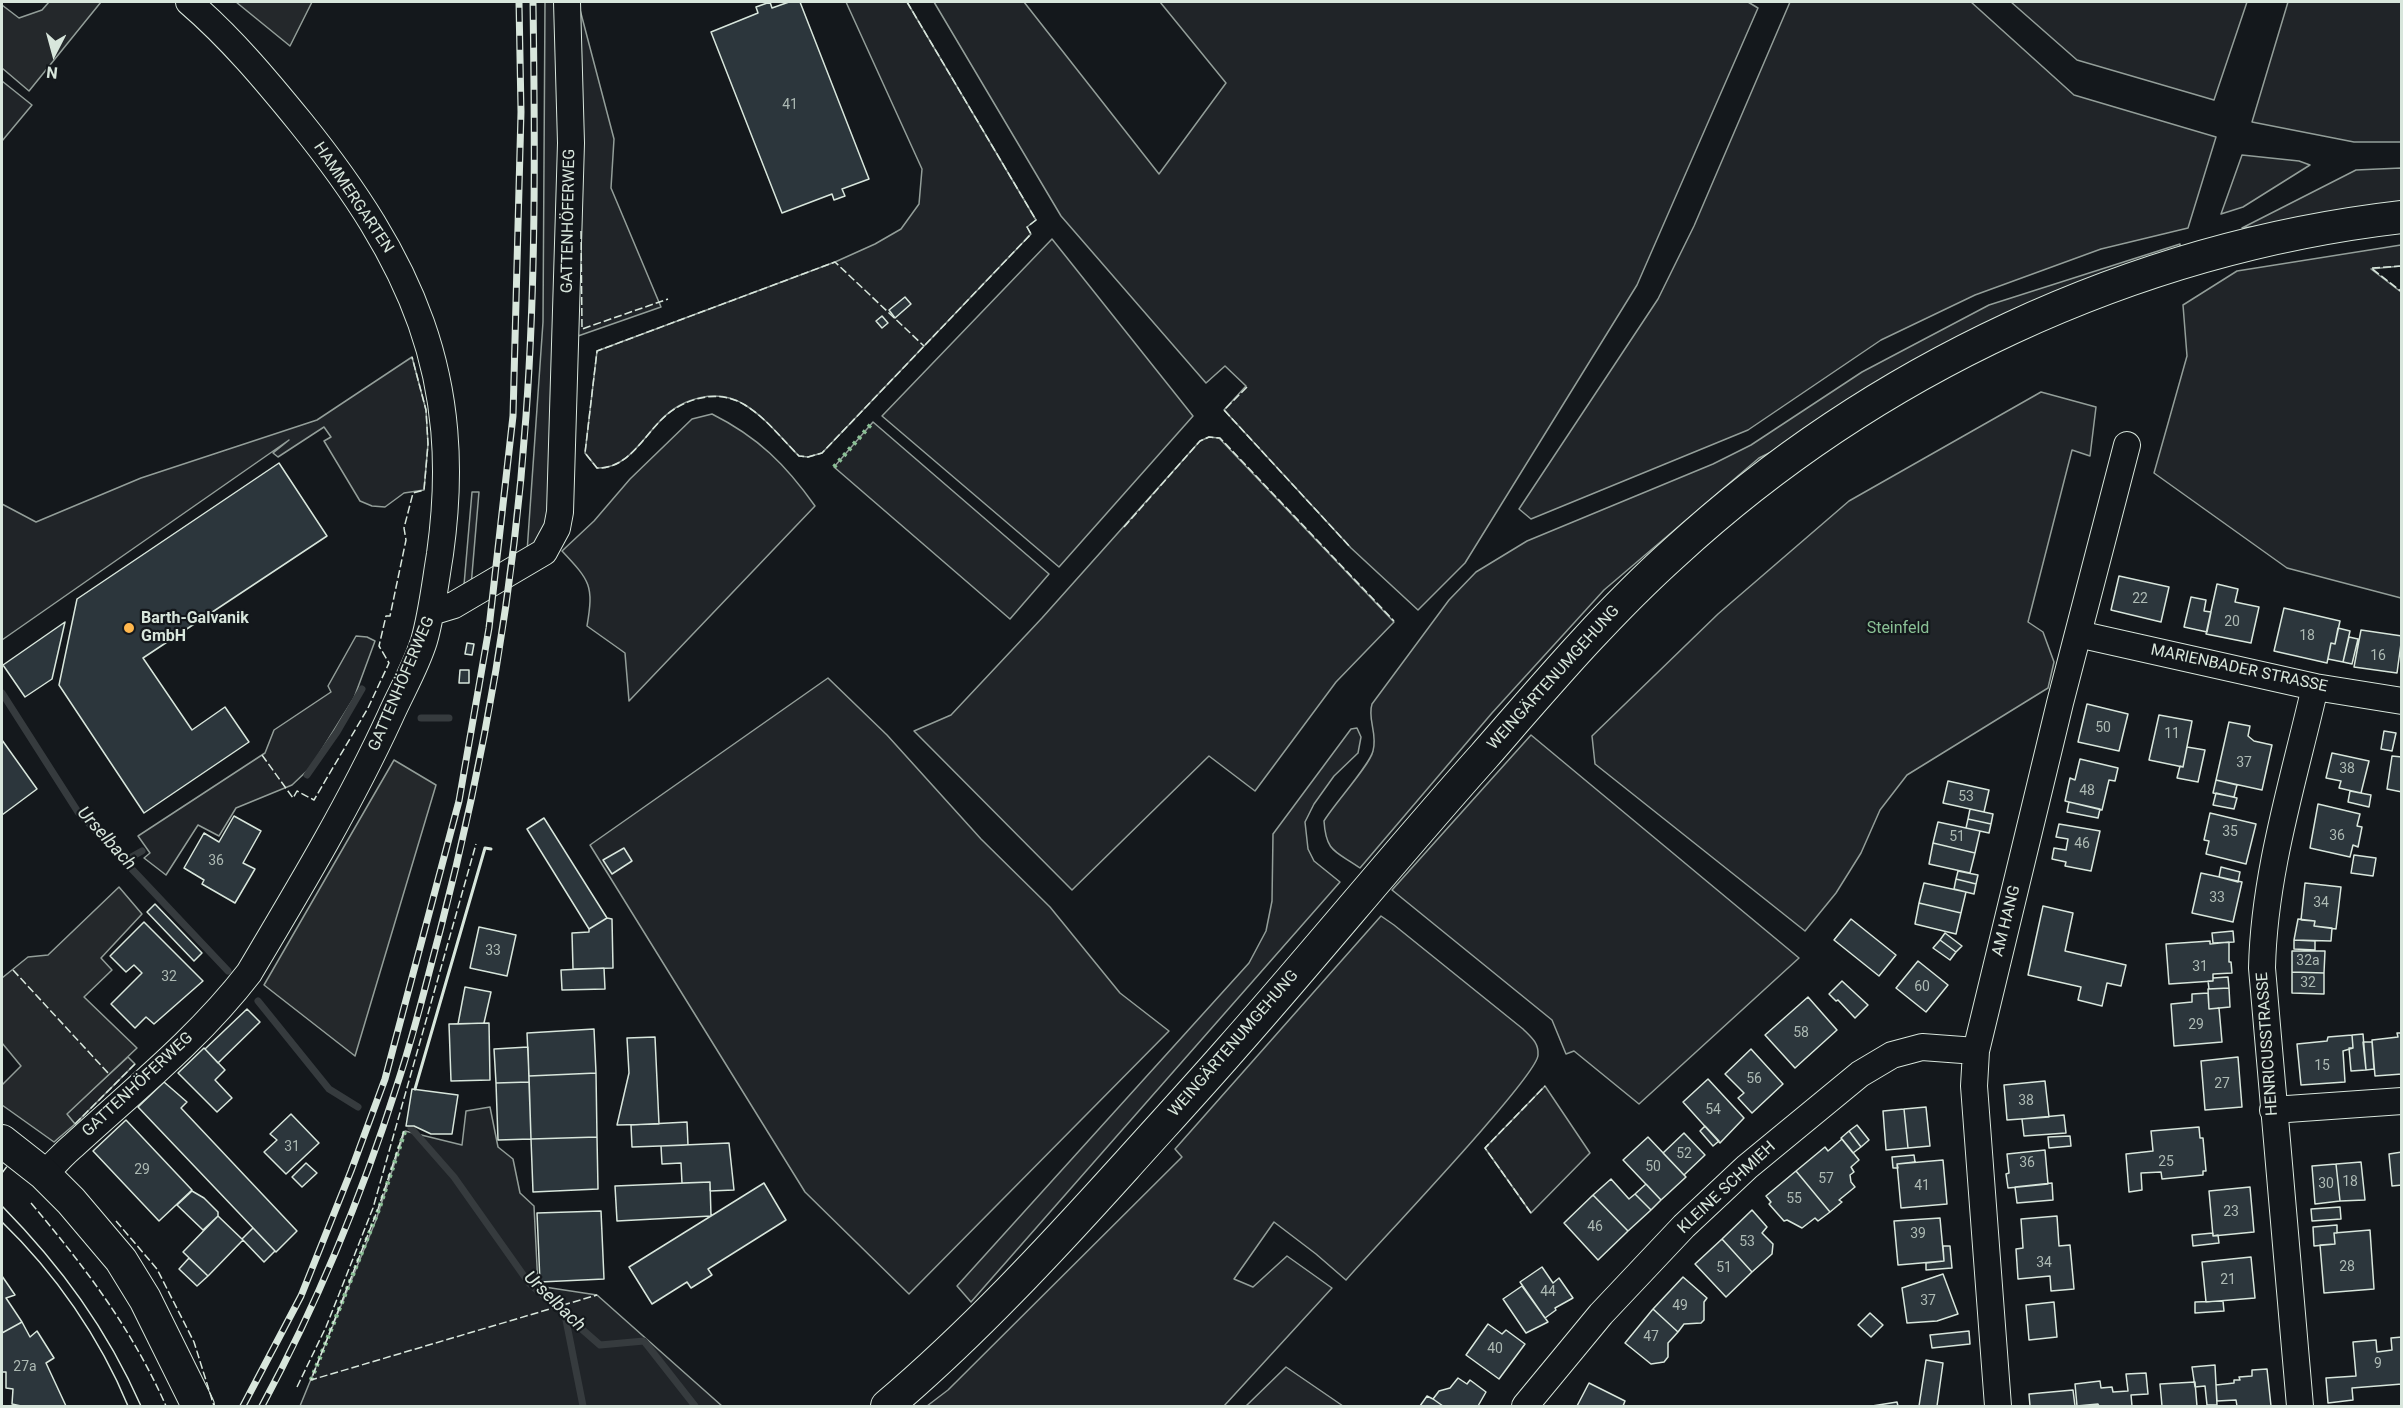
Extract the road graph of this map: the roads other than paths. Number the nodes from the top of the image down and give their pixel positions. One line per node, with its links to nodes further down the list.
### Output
1 (189, 2): 5 (street, HAMMERGARTEN)
2 (567, 2): 5 (street, GATTENHÖFERWEG)
3 (2402, 217): 15 (main road, WEINGÄRTENUMGEHUNG)
4 (2127, 446): 6 (street, AM HANG)
5 (431, 612): 13 (street, GATTENHÖFERWEG)
6 (2078, 634): 7 (street, MARIENBADER STRASSE); 9 (street, AM HANG)
7 (2315, 687): 8 (street, MARIENBADER STRASSE); 11 (street, HENRICUSSTRASSE)
8 (2402, 701)
9 (1976, 1052): 16 (street, KLEINE SCHMIEH); 17 (street, AM HANG)
10 (2402, 1101): 11 (street)
11 (2273, 1110): 18 (street, HENRICUSSTRASSE)
12 (2, 1141): 13 (main road)
13 (44, 1174): 14 (main road)
14 (193, 1401)
15 (887, 1407)
16 (1525, 1407)
17 (1998, 1407)
18 (2300, 1407)

